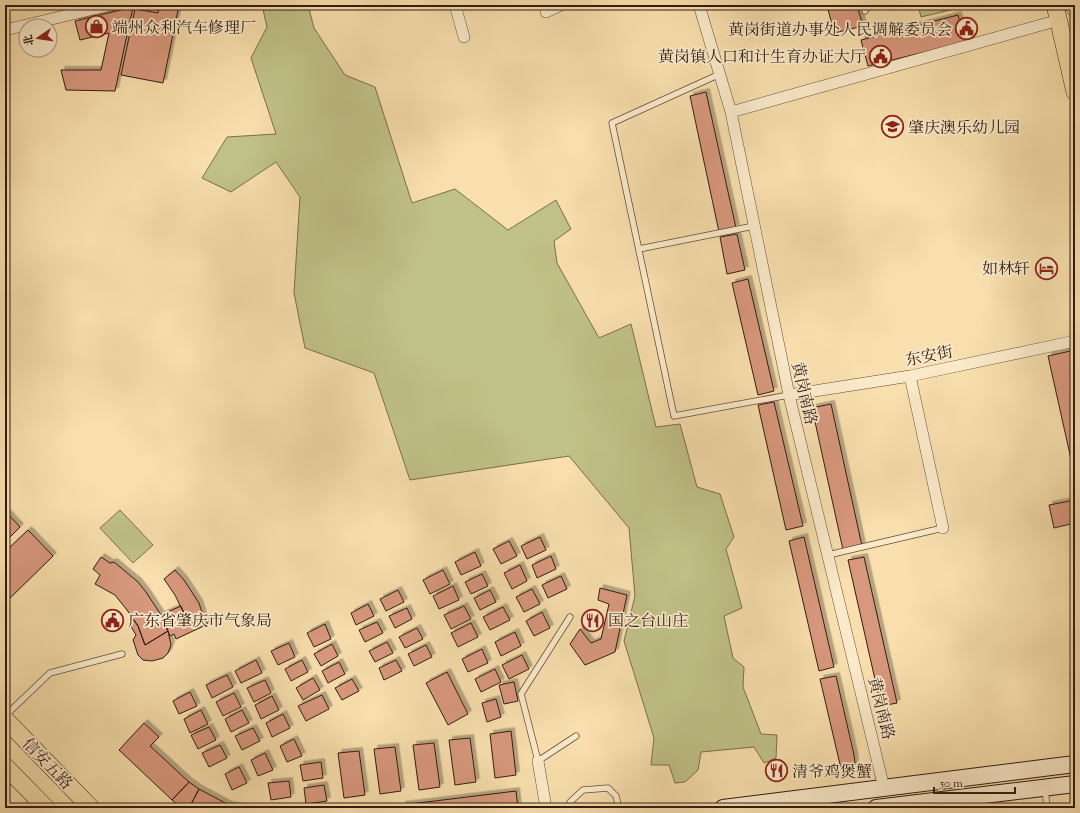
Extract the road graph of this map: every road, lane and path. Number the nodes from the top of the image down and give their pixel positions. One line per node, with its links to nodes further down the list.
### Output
1 (111, 5): 11 (street)
2 (456, 5): 12 (street)
3 (561, 5): 9 (street)
4 (699, 5): 13 (street, 黄岗南路)
5 (864, 5): 6 (lane)
6 (870, 5)
7 (1074, 5): 8 (main road)
8 (1075, 8)
9 (546, 12)
10 (1057, 12): 14 (main road); 15 (street)
11 (5, 30)
12 (464, 37)
13 (720, 74): 15 (street, 黄岗南路); 17 (lane)
14 (1075, 92)
15 (731, 112): 16 (street, 黄岗南路)
16 (754, 226): 17 (lane); 20 (street, 黄岗南路)
17 (639, 249): 20 (lane)
18 (1075, 341): 19 (street, 东安街)
19 (910, 376): 20 (street, 东安街); 21 (street)
20 (789, 395): 22 (street, 黄岗南路)
21 (943, 528): 22 (lane)
22 (828, 556): 31 (street, 黄岗南路)
23 (570, 617): 27 (lane)
24 (122, 654): 25 (lane)
25 (5, 717): 34 (main road, 信安五路)
26 (576, 736): 27 (lane)
27 (538, 761): 35 (street)
28 (1075, 764): 31 (main road)
29 (5, 766): 33 (main road, 信安五路)
30 (1075, 784): 32 (main road)
31 (884, 788): 38 (main road)
32 (1044, 788): 39 (main road); 40 (lane)
33 (46, 808)
34 (91, 808)
35 (546, 808)
36 (570, 808): 37 (lane)
37 (619, 808)
38 (723, 808)
39 (883, 808)
40 (1047, 808)

